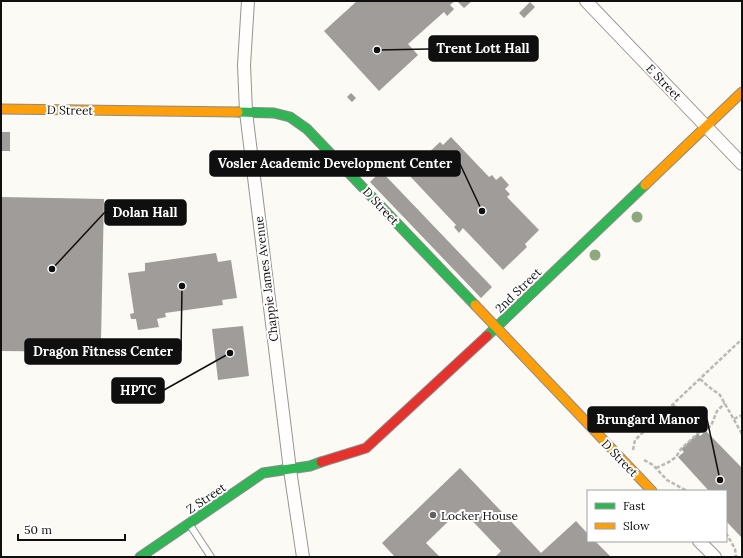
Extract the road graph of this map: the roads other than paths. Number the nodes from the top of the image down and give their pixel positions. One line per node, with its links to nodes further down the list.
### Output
1 (248, 1): 5 (street, Chappie James Avenue)
2 (586, 1): 6 (street, E Street)
3 (742, 92): 6 (street, 2nd Street)
4 (1, 109): 5 (street, D Street)
5 (246, 112): 8 (street, D Street); 9 (street, Chappie James Avenue)
6 (706, 126): 7 (street, E Street); 8 (street, 2nd Street)
7 (742, 164)
8 (495, 328): 9 (street, 2nd Street); 10 (street, D Street)
9 (290, 470): 11 (street, Z Street); 15 (street, Chappie James Avenue)
10 (651, 490)
11 (189, 524): 13 (street, Z Street); 14 (lane)
12 (700, 542): 16 (street)
13 (140, 557)
14 (211, 557)
15 (303, 557)
16 (715, 557)

